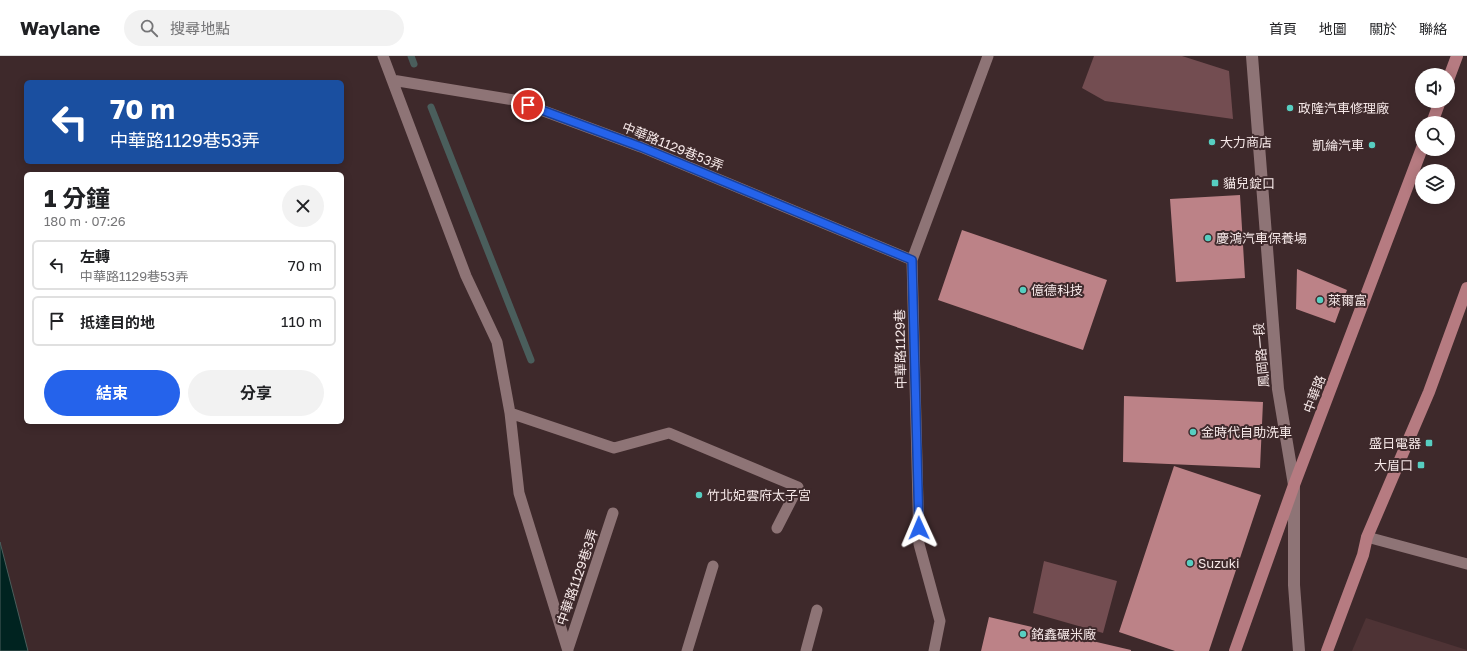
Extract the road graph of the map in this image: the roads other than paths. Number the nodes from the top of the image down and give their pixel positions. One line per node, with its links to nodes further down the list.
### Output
1 (383, 56): 6 (lane)
2 (988, 56): 8 (lane, 中華路1129巷)
3 (1252, 56): 11 (street, 鳳岡路一段)
4 (1457, 56): 5 (main road)
5 (1452, 68)
6 (392, 80): 8 (lane, 中華路1129巷53弄); 10 (lane)
7 (1419, 156): 11 (main road, 中華路)
8 (912, 260): 21 (lane, 中華路1129巷)
9 (1467, 288): 14 (main road)
10 (510, 413): 13 (lane); 18 (lane)
11 (1294, 485): 22 (main road, 中華路); 23 (street, 鳳岡路一段)
12 (613, 513): 18 (lane, 中華路1129巷3弄)
13 (777, 528)
14 (1368, 537): 15 (lane); 24 (main road)
15 (1467, 564)
16 (713, 566): 19 (lane)
17 (817, 610): 20 (lane)
18 (568, 650)
19 (687, 651)
20 (806, 651)
21 (934, 651)
22 (1235, 651)
23 (1299, 651)
24 (1327, 651)

